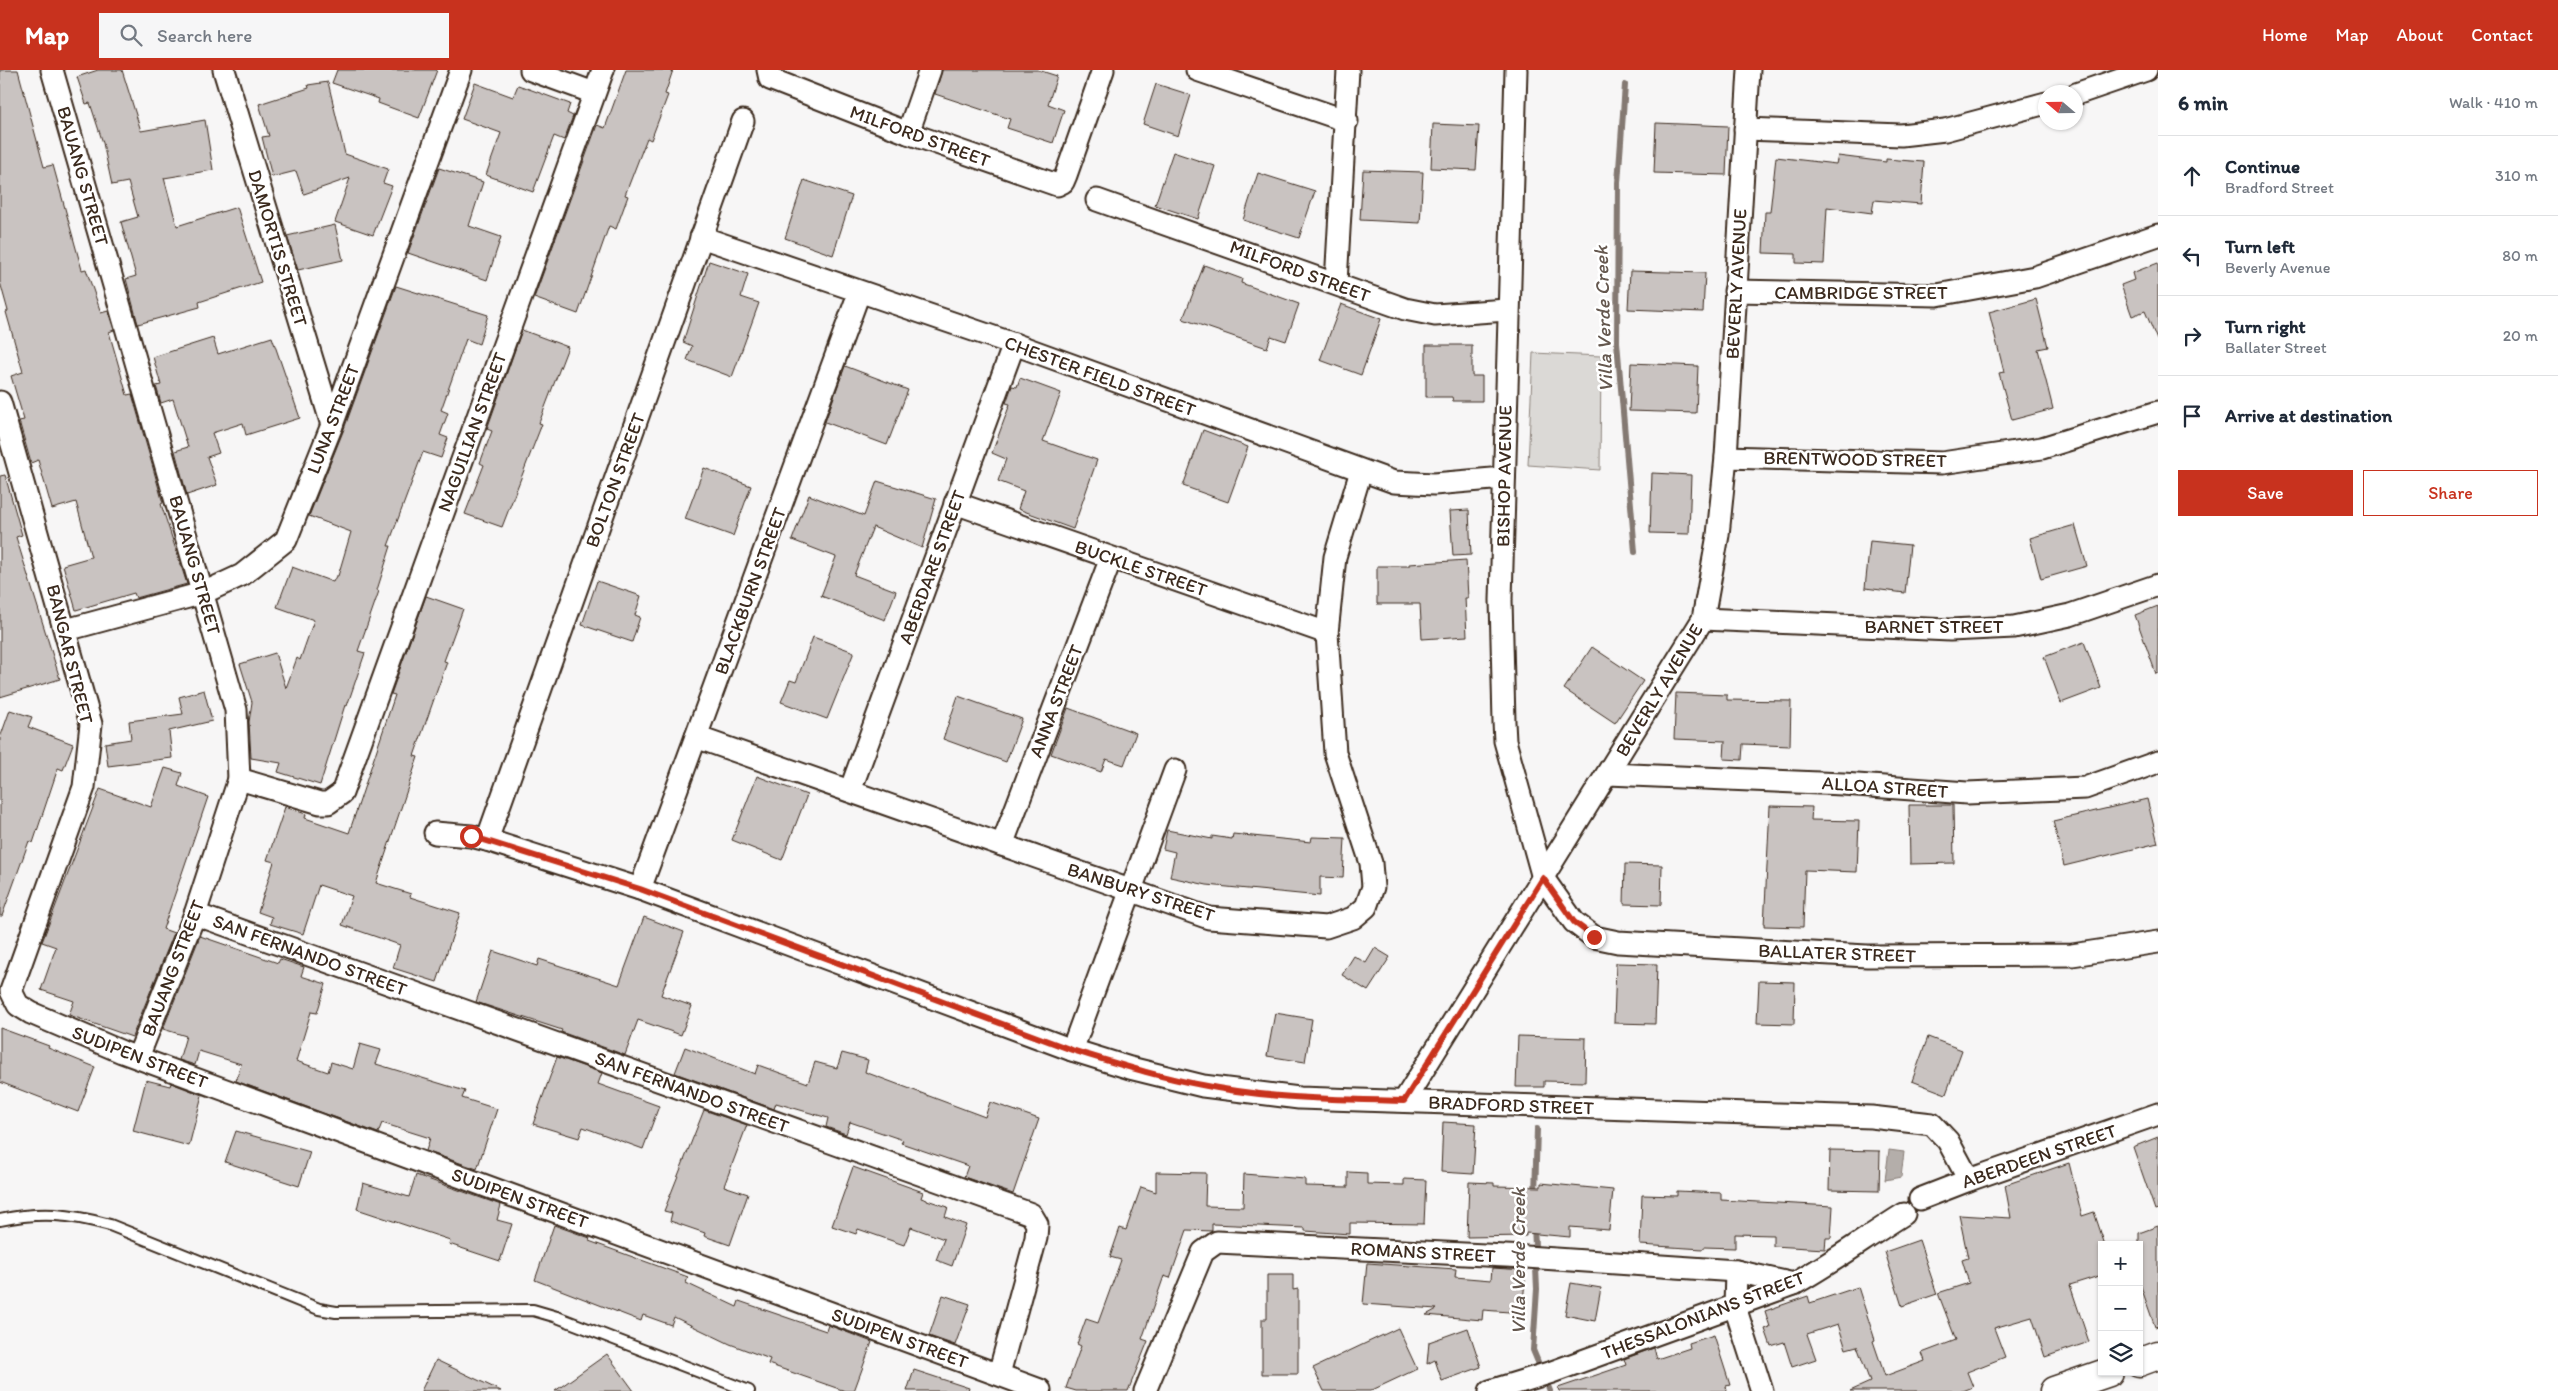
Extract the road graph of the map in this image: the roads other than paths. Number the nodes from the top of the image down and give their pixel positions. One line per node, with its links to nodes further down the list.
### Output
1 (52, 70): 38 (street, BAUANG STREET)
2 (224, 70): 31 (street, DAMORTIS STREET)
3 (461, 70): 31 (street, LUNA STREET)
4 (531, 70): 15 (street)
5 (603, 70): 15 (street, NAGUILIAN STREET)
6 (930, 70): 20 (street)
7 (1103, 70): 20 (street, MILFORD STREET)
8 (1196, 70): 18 (street)
9 (1348, 70): 18 (street)
10 (1516, 70): 27 (street, BISHOP AVENUE)
11 (1749, 70): 19 (street, BEVERLY AVENUE)
12 (2146, 70): 14 (street)
13 (769, 75): 20 (street, MILFORD STREET)
14 (2083, 92)
15 (594, 93): 46 (street, NAGUILIAN STREET)
16 (2038, 105): 19 (street)
17 (743, 121): 23 (street, BOLTON STREET)
18 (1347, 121): 24 (street)
19 (1745, 129): 25 (street, BEVERLY AVENUE)
20 (908, 133)
21 (1097, 200): 24 (street, MILFORD STREET)
22 (2158, 235): 25 (street, CAMBRIDGE STREET)
23 (702, 237): 26 (street, CHESTER FIELD STREET); 49 (street, BOLTON STREET)
24 (1336, 283): 27 (street, MILFORD STREET)
25 (1735, 291): 32 (street, BEVERLY AVENUE)
26 (859, 293): 28 (street, CHESTER FIELD STREET); 42 (street, BLACKBURN STREET)
27 (1507, 310): 34 (street, BISHOP AVENUE)
28 (1014, 344): 33 (street, CHESTER FIELD STREET); 35 (street, ABERDARE STREET)
29 (0, 402): 40 (street, BANGAR STREET)
30 (2158, 412): 32 (street, BRENTWOOD STREET)
31 (332, 425): 38 (street, LUNA STREET)
32 (1726, 457): 39 (street, BEVERLY AVENUE)
33 (1361, 471): 34 (street, CHESTER FIELD STREET); 41 (street, BANBURY STREET)
34 (1504, 478): 51 (street, BISHOP AVENUE)
35 (955, 503): 36 (street, BUCKLE STREET); 47 (street, ABERDARE STREET)
36 (1111, 558): 41 (street, BUCKLE STREET); 50 (street, ANNA STREET)
37 (2158, 585): 39 (street, BARNET STREET)
38 (203, 593): 40 (street, LUNA STREET); 46 (street, BAUANG STREET)
39 (1703, 619): 45 (street, BEVERLY AVENUE)
40 (66, 630): 56 (street, BANGAR STREET)
41 (1327, 633): 53 (street, BANBURY STREET)
42 (696, 737): 47 (street, BANBURY STREET); 52 (street, BLACKBURN STREET)
43 (2158, 762): 45 (street, ALLOA STREET)
44 (1175, 770): 53 (street)
45 (1608, 774): 51 (street, BEVERLY AVENUE)
46 (239, 779): 54 (street, BAUANG STREET)
47 (850, 790): 50 (street, BANBURY STREET)
48 (435, 833): 49 (street, BRADFORD STREET)
49 (487, 840): 52 (street, BRADFORD STREET)
50 (1002, 844): 53 (street, BANBURY STREET)
51 (1543, 878): 55 (street, BALLATER STREET); 59 (street, BEVERLY AVENUE)
52 (640, 889): 57 (street, BRADFORD STREET)
53 (1131, 890): 57 (street)
54 (195, 914): 58 (street, BAUANG STREET); 70 (street, SAN FERNANDO STREET)
55 (2158, 942)
56 (11, 991): 58 (street, SUDIPEN STREET)
57 (1072, 1050): 59 (street, BRADFORD STREET)
58 (138, 1057): 70 (street, SUDIPEN STREET)
59 (1404, 1101): 61 (street, BRADFORD STREET)
60 (2158, 1114): 61 (street, ABERDEEN STREET)
61 (1969, 1180): 62 (street, ABERDEEN STREET)
62 (1920, 1199)
63 (1904, 1214): 66 (street, THESSALONIANS STREET)
64 (0, 1220): 73 (lane)
65 (1736, 1271): 66 (street, ROMANS STREET); 67 (street); 74 (street, ROMANS STREET)
66 (1794, 1284): 67 (street, THESSALONIANS STREET)
67 (1735, 1307): 75 (street, THESSALONIANS STREET); 76 (street)
68 (2158, 1355): 69 (main road)
69 (2143, 1361)
70 (999, 1374): 72 (street, SUDIPEN STREET)
71 (2098, 1376): 77 (main road)
72 (1040, 1390)
73 (749, 1391)
74 (1145, 1391)
75 (1490, 1391)
76 (1762, 1391)
77 (2054, 1391)

